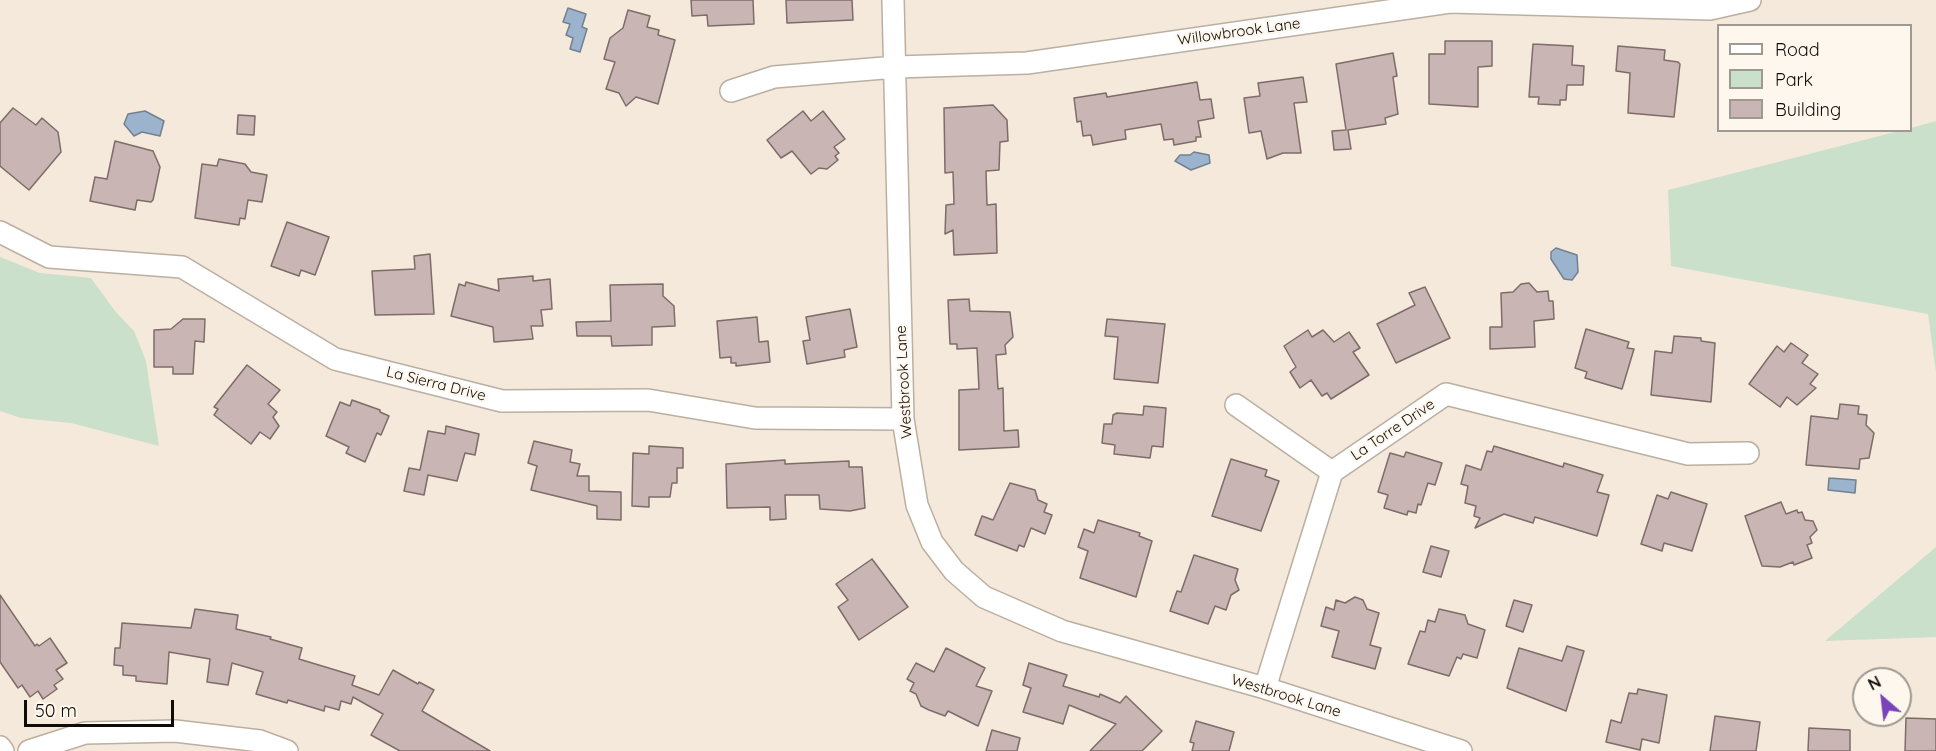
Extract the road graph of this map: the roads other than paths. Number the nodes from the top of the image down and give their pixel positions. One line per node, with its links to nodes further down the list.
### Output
1 (893, 0): 3 (street, Westbrook Lane)
2 (1750, 0): 3 (street, Willowbrook Lane)
3 (896, 67): 4 (street, Willowbrook Lane); 7 (street, Westbrook Lane)
4 (731, 91)
5 (0, 232): 7 (street, La Sierra Drive)
6 (1236, 405): 9 (street)
7 (903, 419): 10 (street, Westbrook Lane)
8 (1748, 453): 9 (street, La Torre Drive)
9 (1332, 472): 10 (street)
10 (1265, 688): 15 (street, Westbrook Lane)
11 (0, 747): 12 (street)
12 (3, 751)
13 (29, 751): 14 (street)
14 (286, 751)
15 (1461, 751)

